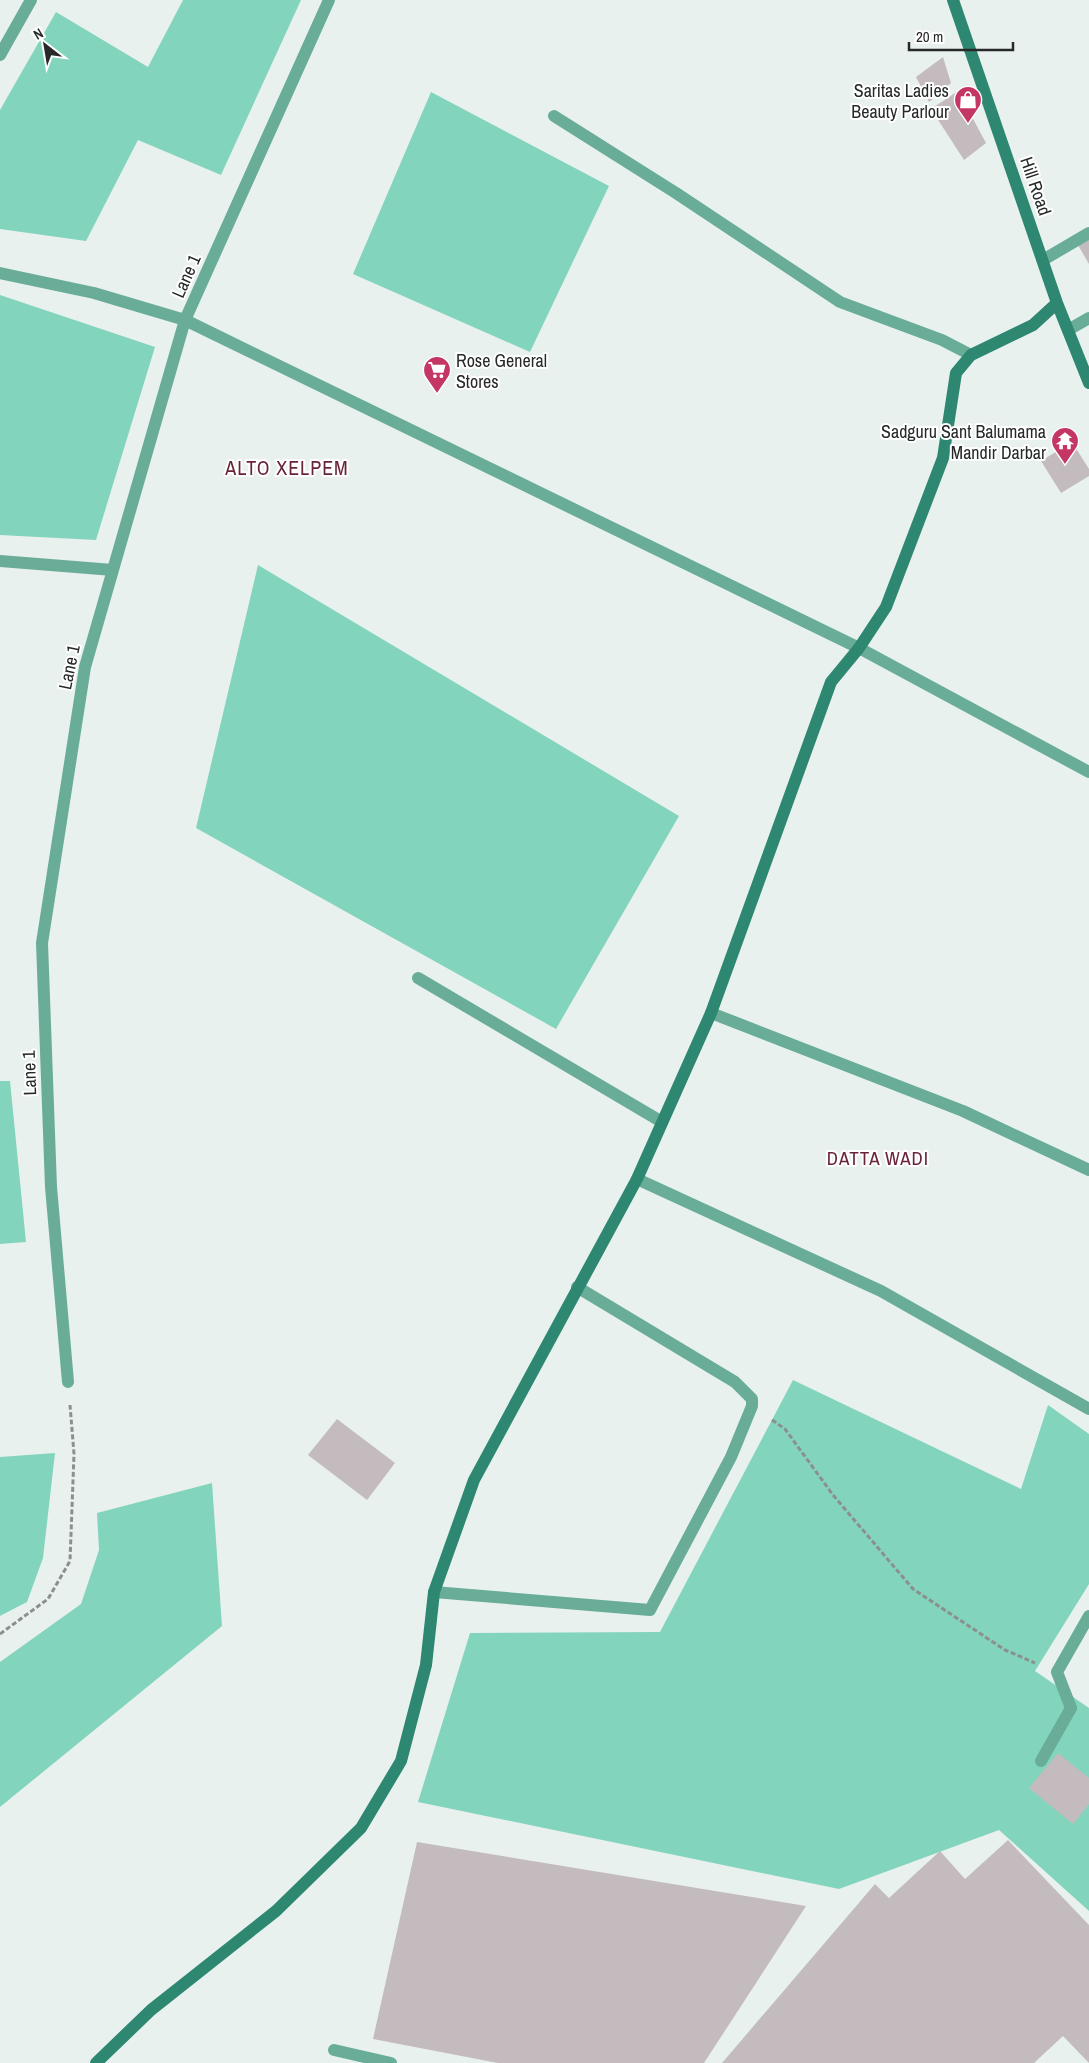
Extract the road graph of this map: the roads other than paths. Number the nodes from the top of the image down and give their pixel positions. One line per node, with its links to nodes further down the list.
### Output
1 (31, 0): 4 (street)
2 (329, 0): 11 (street, Lane 1)
3 (953, 0): 7 (street, Hill Road)
4 (0, 55)
5 (554, 116): 13 (street)
6 (1089, 233): 7 (street)
7 (1043, 260): 9 (street, Hill Road)
8 (0, 273): 11 (street)
9 (1058, 303): 12 (street, Hill Road); 13 (street)
10 (1089, 318): 12 (street)
11 (185, 320): 16 (street, Lane 1); 17 (street)
12 (1068, 330): 14 (street, Hill Road)
13 (971, 355): 17 (street)
14 (1089, 383)
15 (0, 561): 16 (street)
16 (113, 570): 25 (street, Lane 1)
17 (859, 648): 18 (street); 20 (street)
18 (1089, 772)
19 (418, 978): 21 (street)
20 (711, 1013): 21 (street); 22 (street)
21 (662, 1122): 23 (street)
22 (1089, 1170)
23 (637, 1179): 24 (street); 26 (street)
24 (577, 1286): 27 (street); 27 (street)
25 (68, 1382)
26 (1089, 1408)
27 (434, 1592): 31 (street)
28 (1089, 1616): 29 (street)
29 (1041, 1761)
30 (334, 2050): 32 (street)
31 (96, 2063)
32 (390, 2063)

